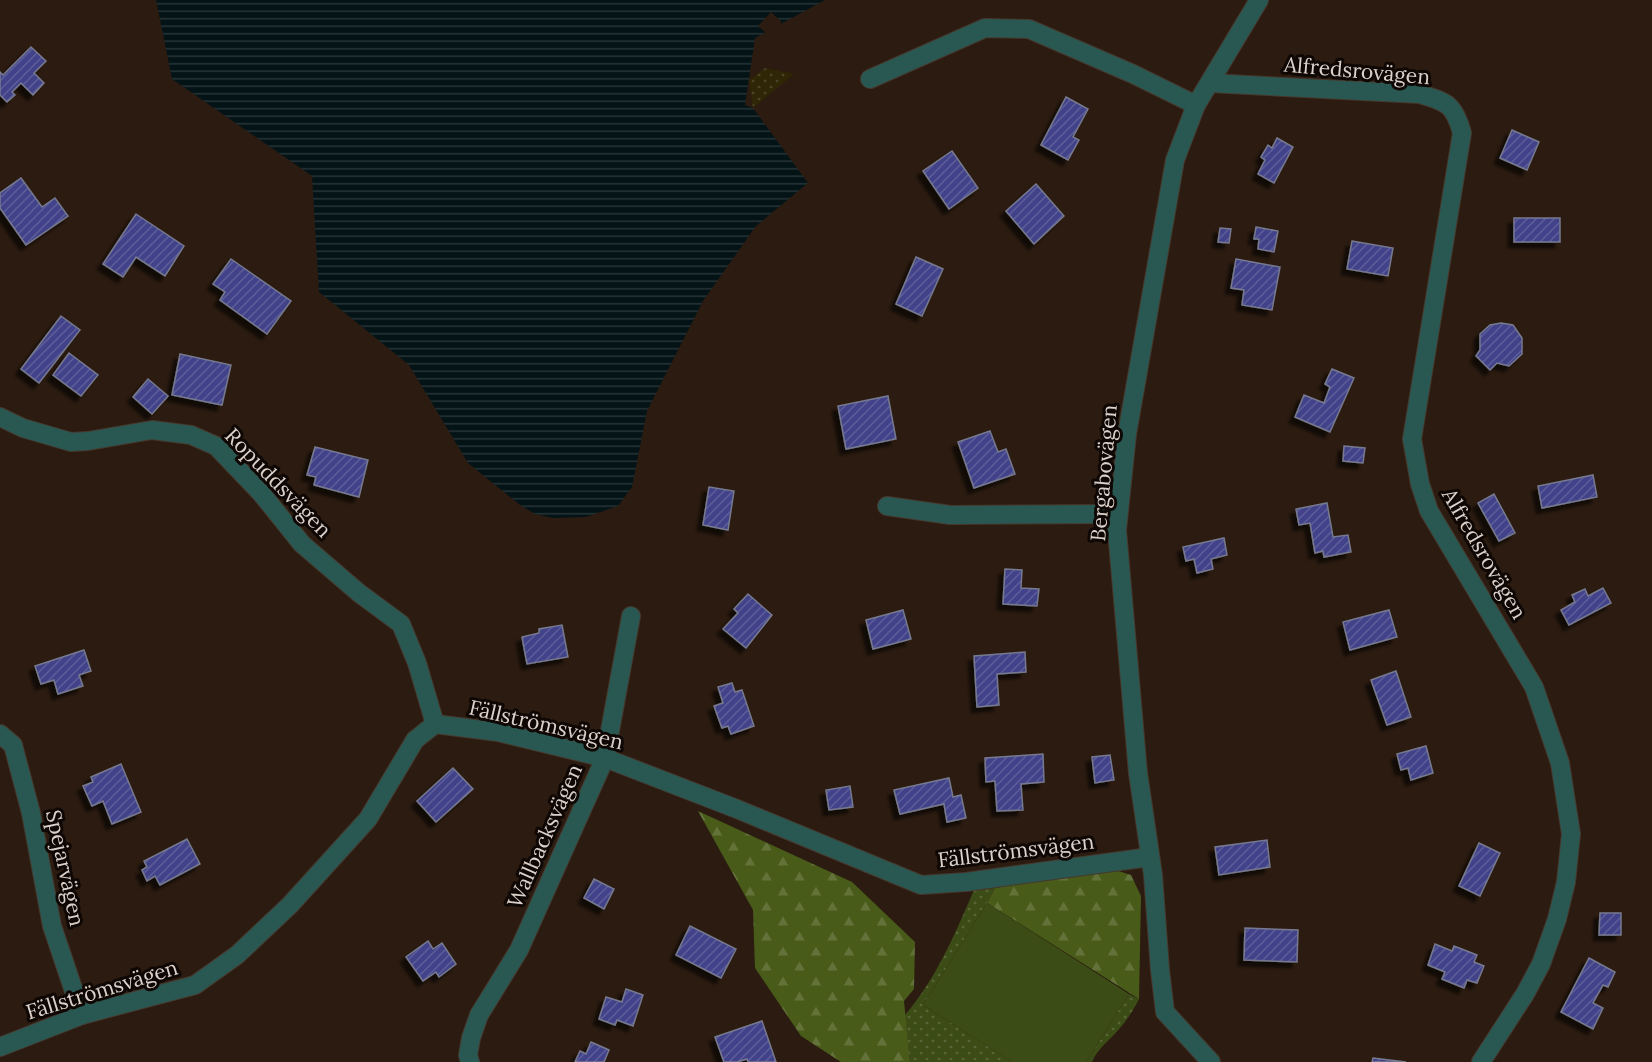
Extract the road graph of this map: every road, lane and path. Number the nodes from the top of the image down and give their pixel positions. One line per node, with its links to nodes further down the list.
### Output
1 (1259, 0): 3 (street, Bergabovägen)
2 (870, 79): 4 (street)
3 (1210, 83): 4 (street, Bergabovägen); 17 (street, Alfredsrovägen)
4 (1196, 105): 7 (street, Bergabovägen)
5 (0, 417): 9 (street, Ropuddsvägen)
6 (887, 506): 7 (street)
7 (1118, 514): 12 (street, Bergabovägen)
8 (631, 616): 11 (street, Wallbacksvägen)
9 (435, 724): 11 (street, Fällströmsvägen); 13 (street, Fällströmsvägen)
10 (0, 734): 13 (street, Spejarvägen)
11 (605, 758): 12 (street, Fällströmsvägen); 15 (street, Wallbacksvägen)
12 (1150, 857): 16 (street, Bergabovägen)
13 (82, 1015): 14 (street, Fällströmsvägen)
14 (0, 1047)
15 (470, 1062)
16 (1211, 1062)
17 (1480, 1062)

